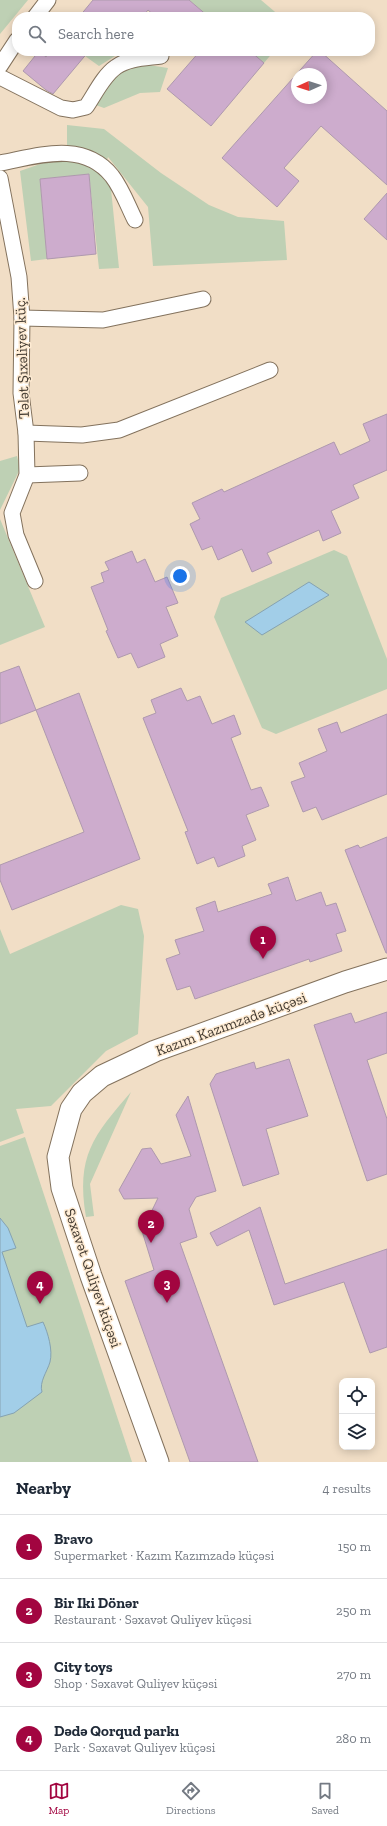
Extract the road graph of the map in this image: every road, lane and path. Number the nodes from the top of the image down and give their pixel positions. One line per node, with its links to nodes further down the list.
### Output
1 (48, 0): 2 (street)
2 (38, 12)
3 (12, 48): 5 (street)
4 (161, 56): 6 (street)
5 (0, 66)
6 (0, 77)
7 (0, 163): 9 (street)
8 (0, 185): 11 (street, Tələt Şıxəliyev küç.)
9 (135, 220)
10 (203, 299): 11 (street)
11 (22, 318): 13 (street, Tələt Şıxəliyev küç.)
12 (270, 370): 13 (street)
13 (26, 432): 15 (street, Tələt Şıxəliyev küç.)
14 (80, 473): 15 (street)
15 (27, 475): 16 (street, Tələt Şıxəliyev küç.)
16 (35, 581)
17 (387, 969): 18 (main road, Kazım Kazımzadə küçəsi)
18 (82, 1093): 19 (main road, Səxavət Quliyev küçəsi)
19 (158, 1462)

